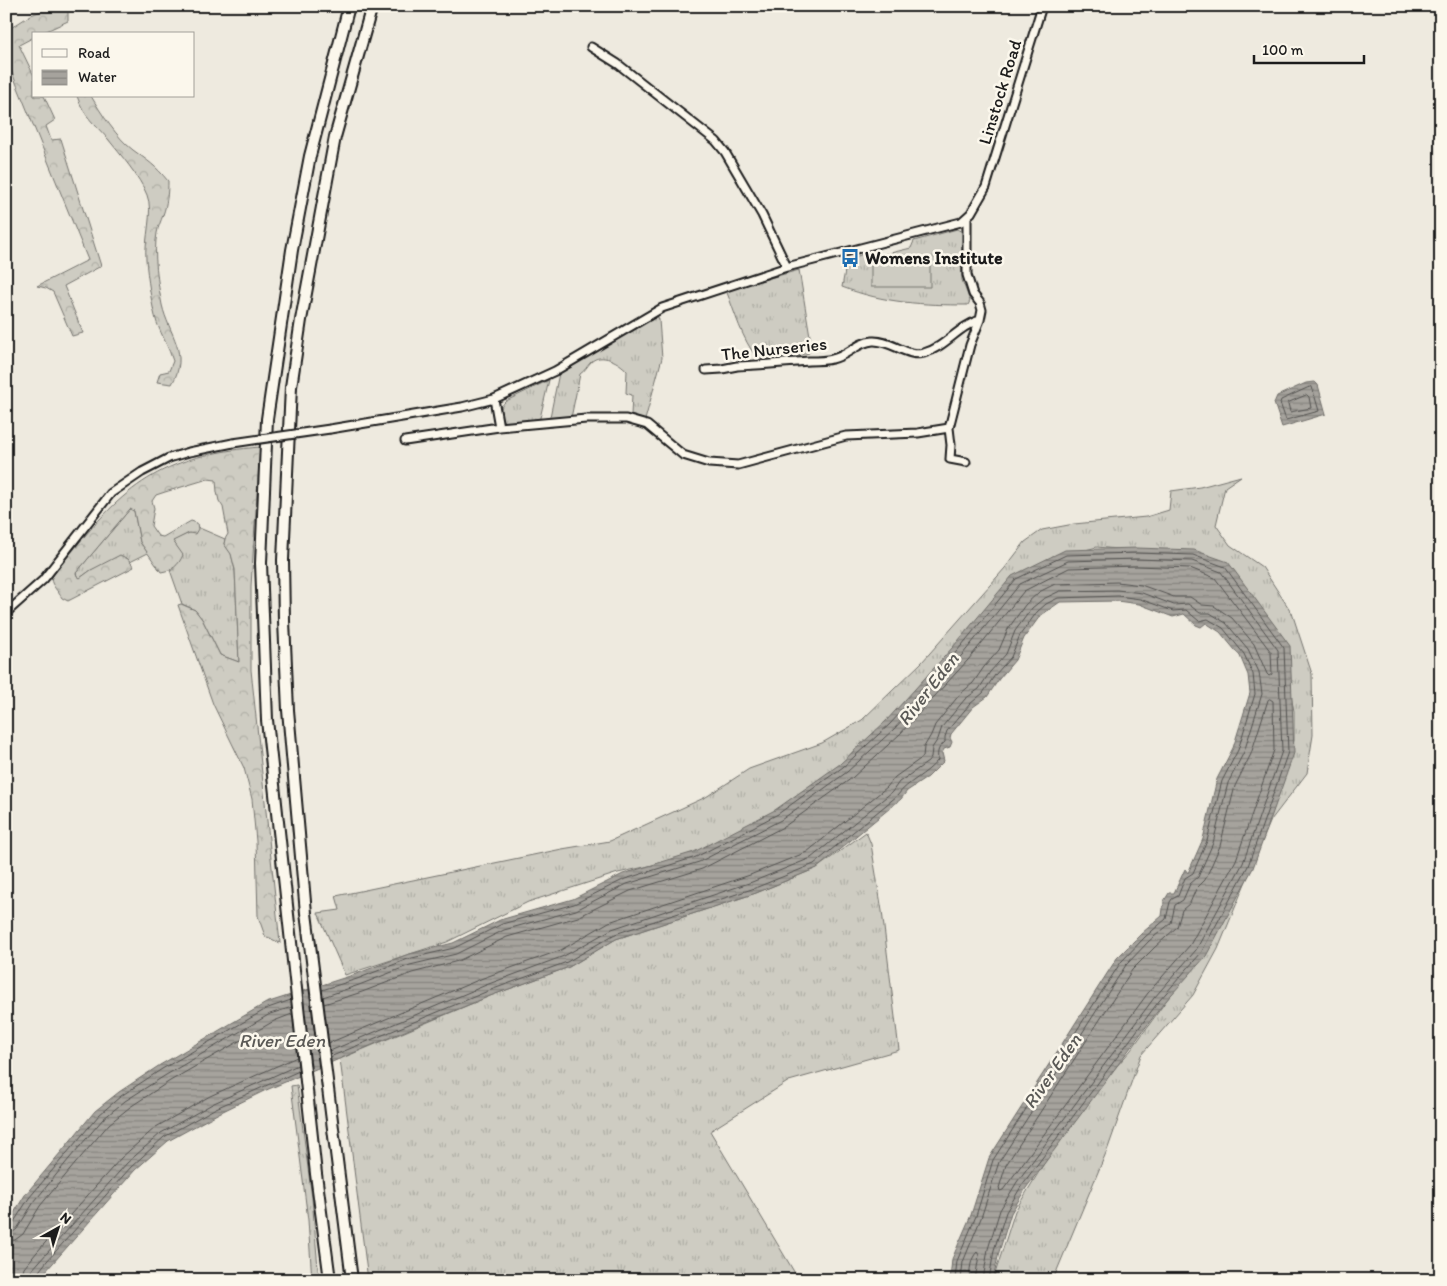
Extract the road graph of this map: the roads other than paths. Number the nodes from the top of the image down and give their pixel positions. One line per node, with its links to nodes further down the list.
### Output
1 (349, 6): 15 (highway)
2 (372, 6): 16 (highway)
3 (1042, 6): 5 (street, Linstock Road)
4 (591, 46): 6 (street)
5 (967, 218): 6 (street); 7 (street)
6 (787, 266): 9 (street)
7 (980, 320): 8 (street, The Nurseries); 11 (street)
8 (706, 370)
9 (494, 399): 10 (street); 14 (street, bridge)
10 (499, 427): 11 (street); 12 (street)
11 (949, 428): 13 (street)
12 (405, 441)
13 (966, 462)
14 (6, 613)
15 (330, 1280)
16 (352, 1280)

